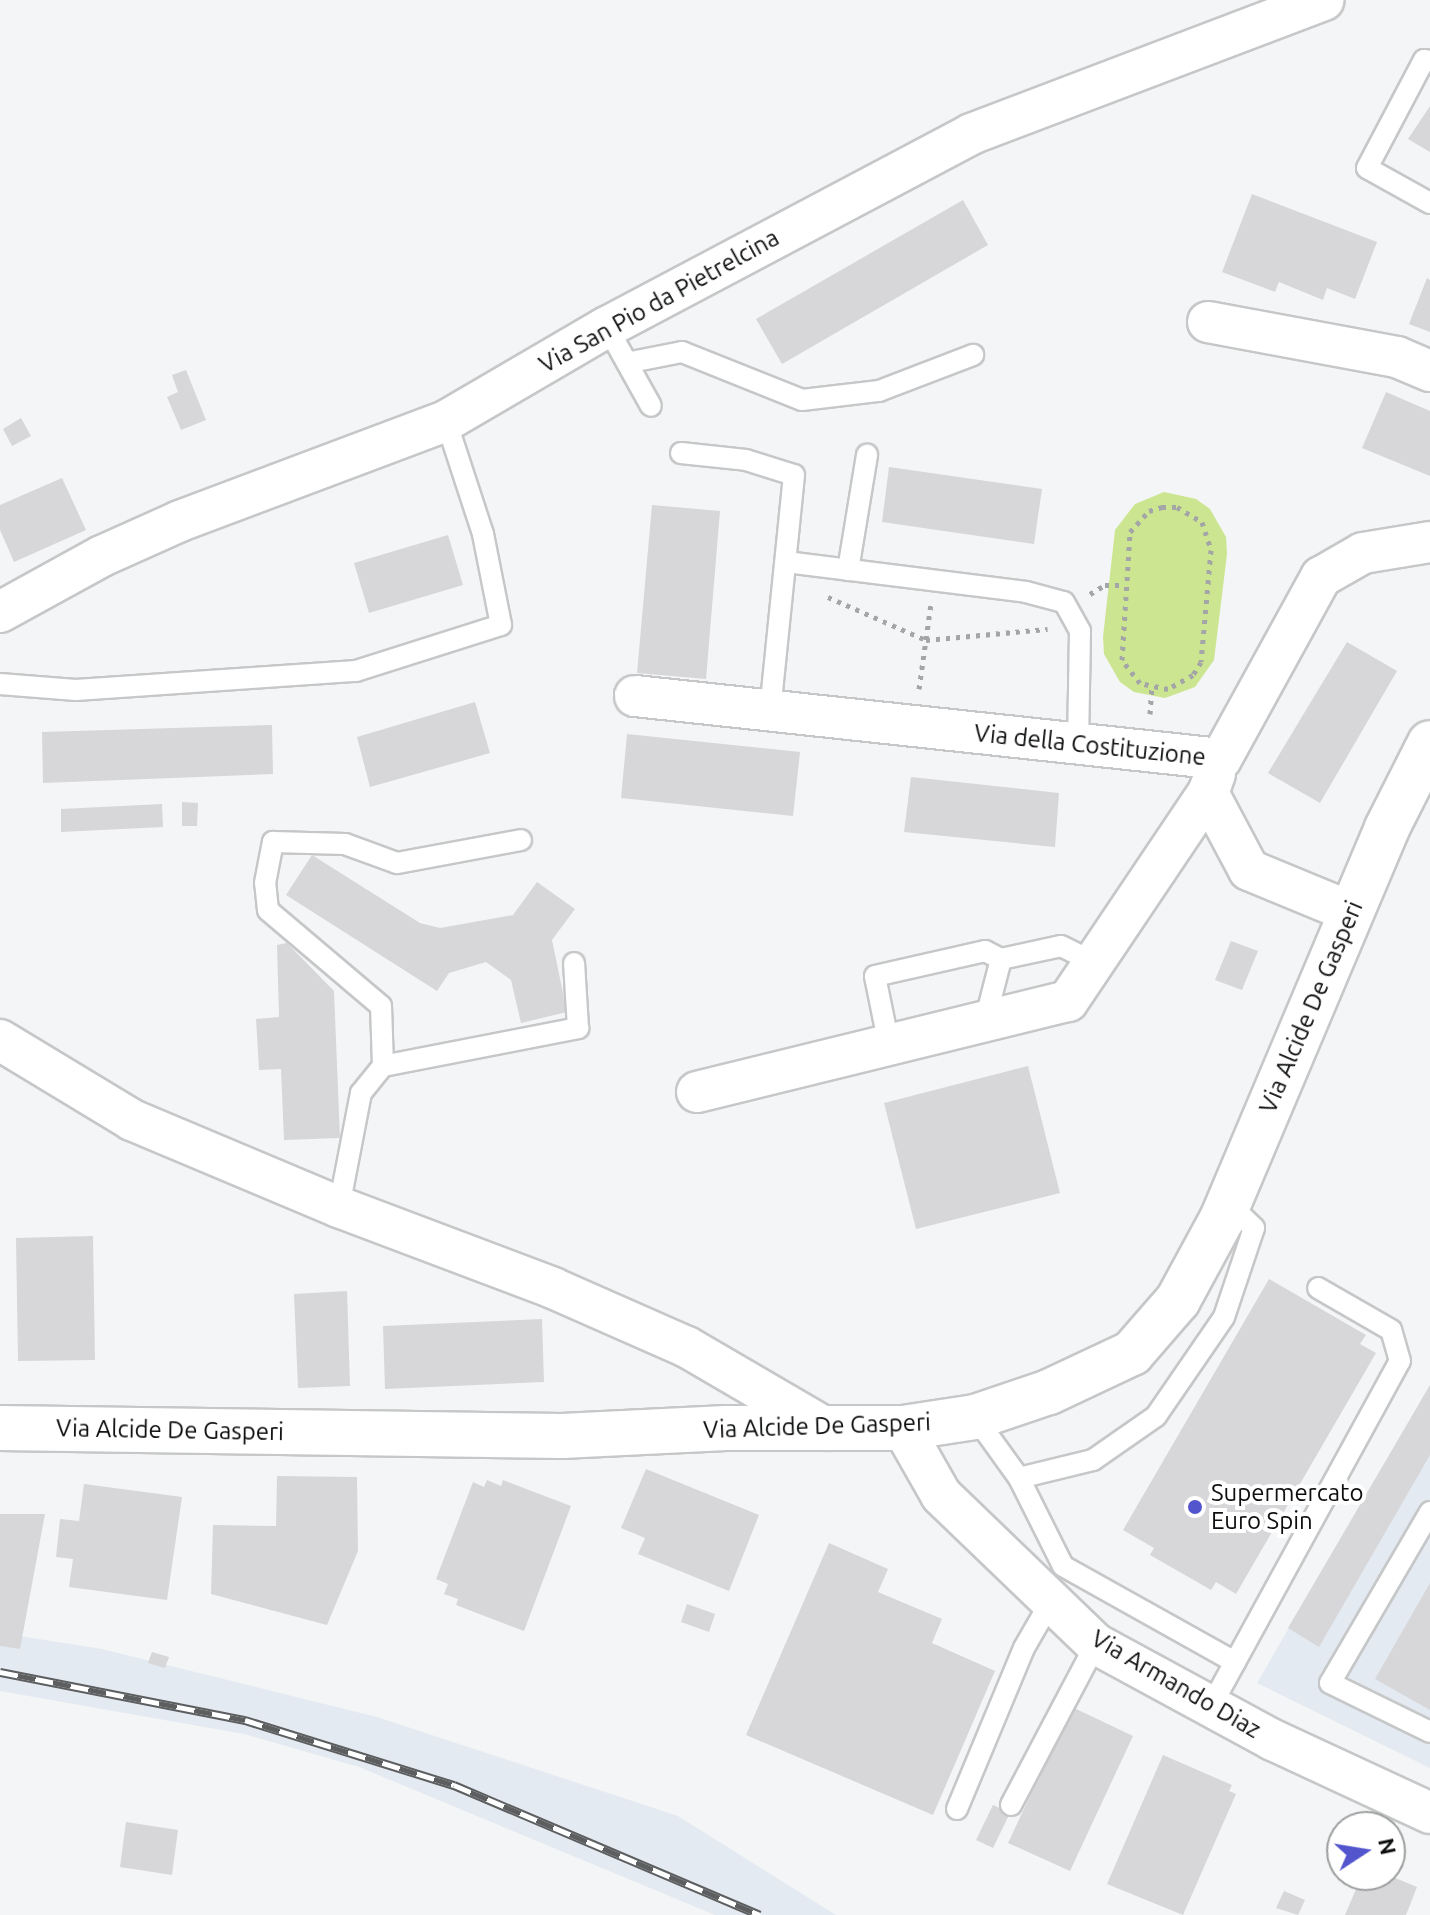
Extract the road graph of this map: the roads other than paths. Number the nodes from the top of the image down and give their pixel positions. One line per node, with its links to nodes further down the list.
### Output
1 (1323, 0): 5 (street, Via San Pio da Pietrelcina)
2 (1430, 61): 3 (lane)
3 (1430, 203)
4 (1208, 322): 8 (street)
5 (607, 327): 7 (lane); 10 (street, Via San Pio da Pietrelcina)
6 (973, 355): 7 (lane)
7 (631, 362): 9 (lane)
8 (1430, 371)
9 (651, 406)
10 (446, 421): 16 (street, Via San Pio da Pietrelcina); 17 (lane)
11 (681, 453): 14 (lane)
12 (867, 455): 15 (lane)
13 (1430, 542): 22 (street, Via della Costituzione)
14 (792, 563): 15 (lane); 19 (lane)
15 (848, 570): 20 (lane)
16 (0, 612)
17 (0, 684)
18 (635, 696): 19 (street, Via della Costituzione)
19 (770, 710): 20 (street, Via della Costituzione)
20 (1078, 743): 22 (street, Via della Costituzione)
21 (1430, 743): 24 (main road, Via Alcide De Gasperi)
22 (1214, 776): 24 (street); 26 (street)
23 (521, 840): 31 (lane)
24 (1351, 912): 33 (main road, Via Alcide De Gasperi)
25 (1001, 959): 26 (lane); 28 (lane); 30 (lane)
26 (1092, 961): 28 (street)
27 (574, 963): 31 (lane)
28 (985, 1021): 30 (street)
29 (0, 1040): 34 (street)
30 (889, 1045): 32 (street)
31 (383, 1066): 34 (lane)
32 (697, 1092)
33 (1228, 1203): 36 (main road, Via Alcide De Gasperi); 40 (lane)
34 (339, 1207): 39 (street)
35 (1318, 1288): 44 (lane)
36 (975, 1417): 38 (main road, Via Alcide De Gasperi); 40 (lane)
37 (0, 1428): 39 (main road, Via Alcide De Gasperi)
38 (903, 1428): 39 (main road, Via Alcide De Gasperi); 42 (street, Via Armando Diaz)
39 (829, 1430)
40 (1019, 1478): 44 (lane)
41 (1430, 1512): 46 (lane)
42 (1051, 1601): 43 (street, Via Armando Diaz); 48 (lane)
43 (1096, 1644): 45 (street, Via Armando Diaz); 47 (lane)
44 (1235, 1662): 45 (lane)
45 (1211, 1706): 49 (street, Via Armando Diaz)
46 (1430, 1732)
47 (1011, 1805)
48 (957, 1809)
49 (1430, 1813)

